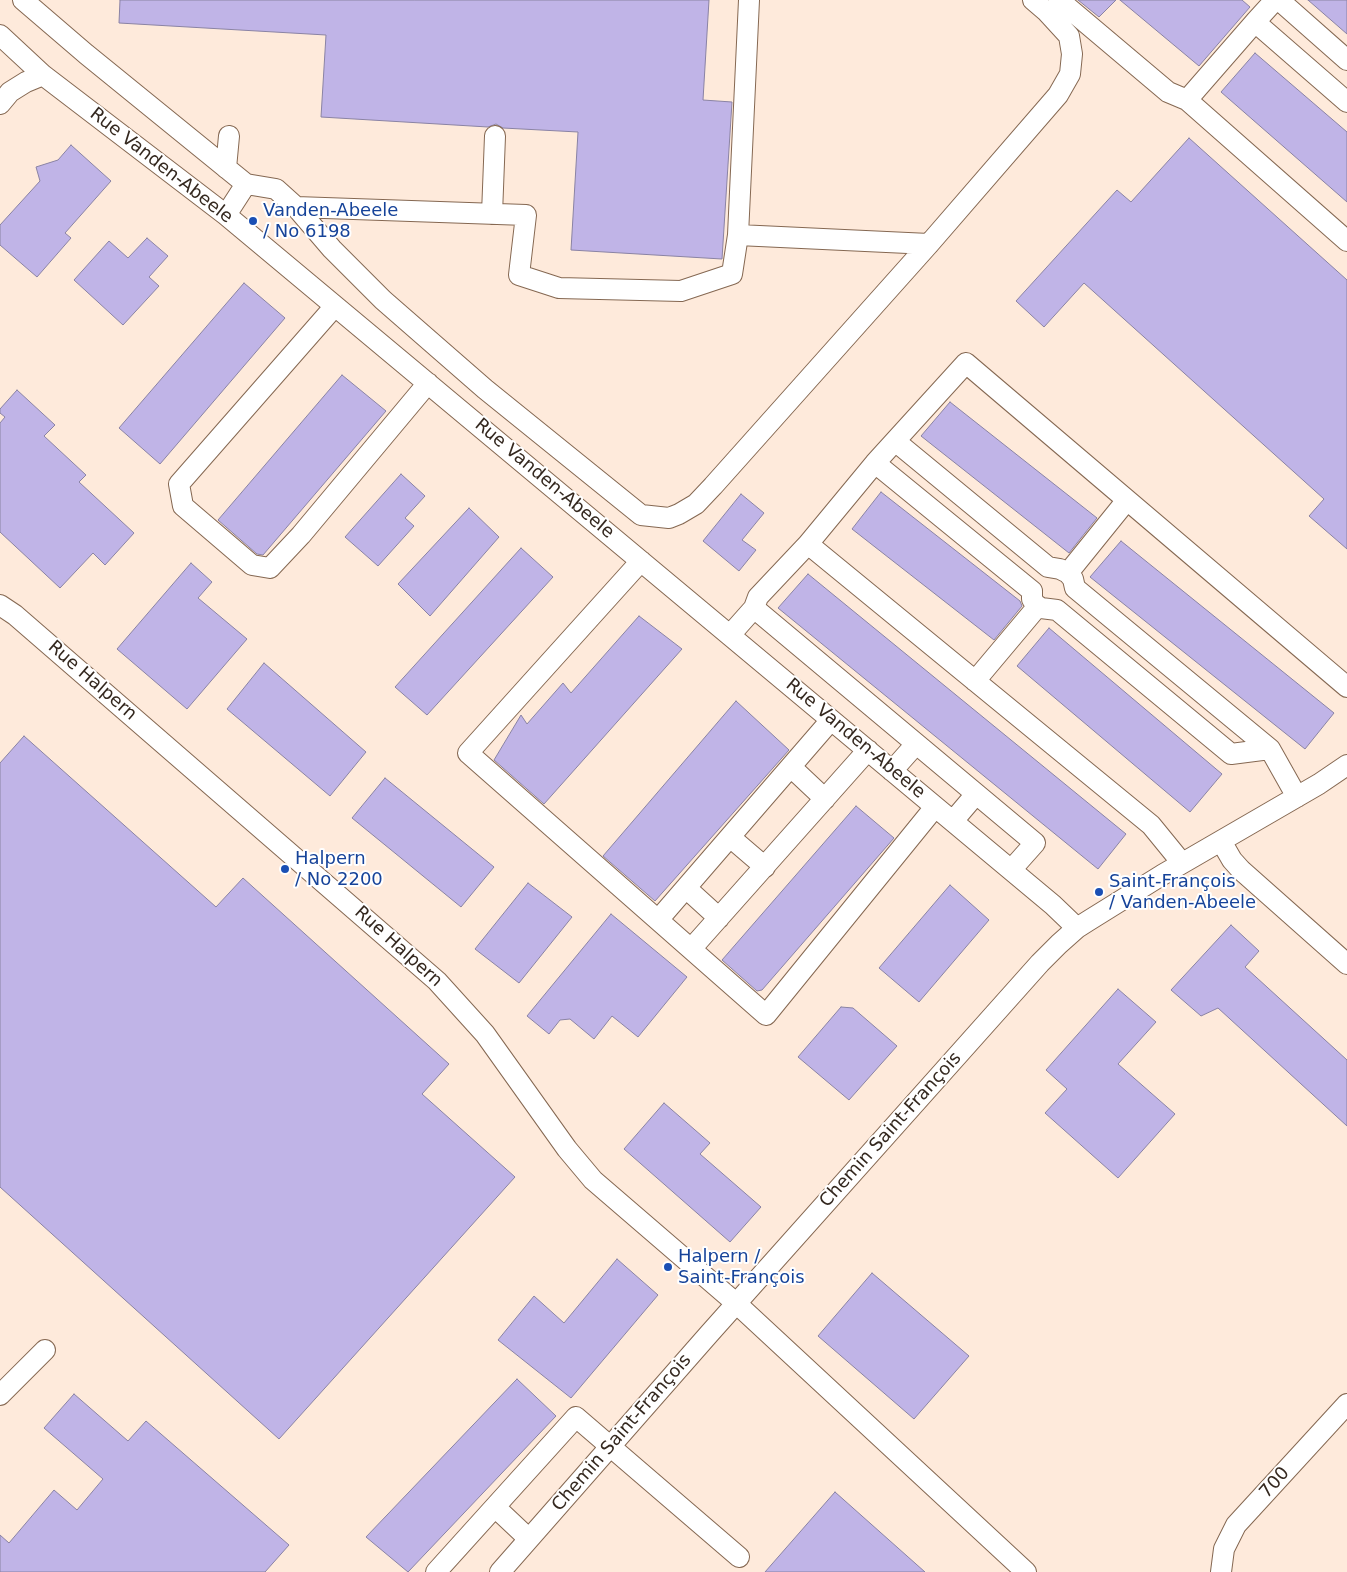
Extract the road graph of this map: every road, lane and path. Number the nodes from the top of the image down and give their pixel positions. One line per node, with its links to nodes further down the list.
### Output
1 (23, 0): 15 (street)
2 (749, 0): 20 (street)
3 (1033, 0): 22 (street)
4 (1059, 0): 10 (street)
5 (1277, 0): 6 (street); 8 (street)
6 (1255, 22): 10 (street); 11 (street)
7 (0, 35): 9 (street, Rue Vanden-Abeele)
8 (1347, 60)
9 (43, 75): 12 (street); 19 (street, Rue Vanden-Abeele)
10 (1187, 100): 21 (street)
11 (1347, 102)
12 (0, 104)
13 (228, 136): 15 (street)
14 (495, 136): 18 (street)
15 (226, 168): 16 (street)
16 (246, 184): 17 (street); 19 (street)
17 (296, 207): 18 (street); 25 (street)
18 (492, 214): 20 (street)
19 (226, 215): 23 (street, Rue Vanden-Abeele)
20 (738, 235): 22 (street)
21 (1347, 242)
22 (929, 244): 25 (street)
23 (335, 306): 24 (street, Rue Vanden-Abeele); 24 (street)
24 (428, 383): 26 (street, Rue Vanden-Abeele)
25 (485, 389): 26 (street)
26 (457, 407): 31 (street, Rue Vanden-Abeele)
27 (895, 441): 28 (street); 29 (street); 32 (street)
28 (875, 463): 30 (street); 34 (street)
29 (1127, 500): 32 (street); 38 (street)
30 (808, 544): 35 (street); 37 (street)
31 (641, 561): 36 (street, Rue Vanden-Abeele); 58 (street)
32 (1068, 573): 42 (street)
33 (0, 605): 62 (street, Rue Halpern)
34 (1038, 606): 37 (street); 42 (street)
35 (754, 608): 36 (street); 40 (street)
36 (730, 635): 39 (street, Rue Vanden-Abeele)
37 (975, 681): 53 (street)
38 (1347, 687)
39 (831, 720): 41 (street, Rue Vanden-Abeele); 44 (street)
40 (916, 744): 45 (street); 46 (street)
41 (868, 750): 45 (street, Rue Vanden-Abeele); 48 (street)
42 (1270, 750): 47 (street)
43 (1347, 764): 47 (street, Chemin Saint-François)
44 (791, 767): 48 (street); 51 (street)
45 (892, 771): 49 (street, Rue Vanden-Abeele)
46 (976, 794): 50 (street); 55 (street)
47 (1297, 796): 52 (street, Chemin Saint-François)
48 (825, 799): 54 (street)
49 (935, 807): 50 (street, Rue Vanden-Abeele); 60 (street)
50 (953, 821): 55 (street, Rue Vanden-Abeele)
51 (730, 837): 54 (street); 56 (street)
52 (1220, 841): 53 (street, Chemin Saint-François); 61 (street)
53 (1182, 863): 59 (street, Chemin Saint-François)
54 (764, 867): 57 (street)
55 (1011, 870): 59 (street, Rue Vanden-Abeele)
56 (686, 888): 57 (street); 58 (street)
57 (718, 918): 60 (street)
58 (658, 920): 60 (street)
59 (1077, 928): 62 (street, Chemin Saint-François)
60 (691, 949)
61 (1347, 964)
62 (736, 1304): 66 (street, Chemin Saint-François); 72 (street, Rue Halpern)
63 (45, 1350): 64 (street)
64 (0, 1395)
65 (1347, 1404): 73 (street, 700)
66 (610, 1446): 67 (street); 68 (street, Chemin Saint-François); 69 (street)
67 (495, 1507): 68 (street); 70 (street)
68 (529, 1539): 71 (street, Chemin Saint-François)
69 (739, 1557)
70 (436, 1572)
71 (500, 1572)
72 (1026, 1572)
73 (1221, 1572)

